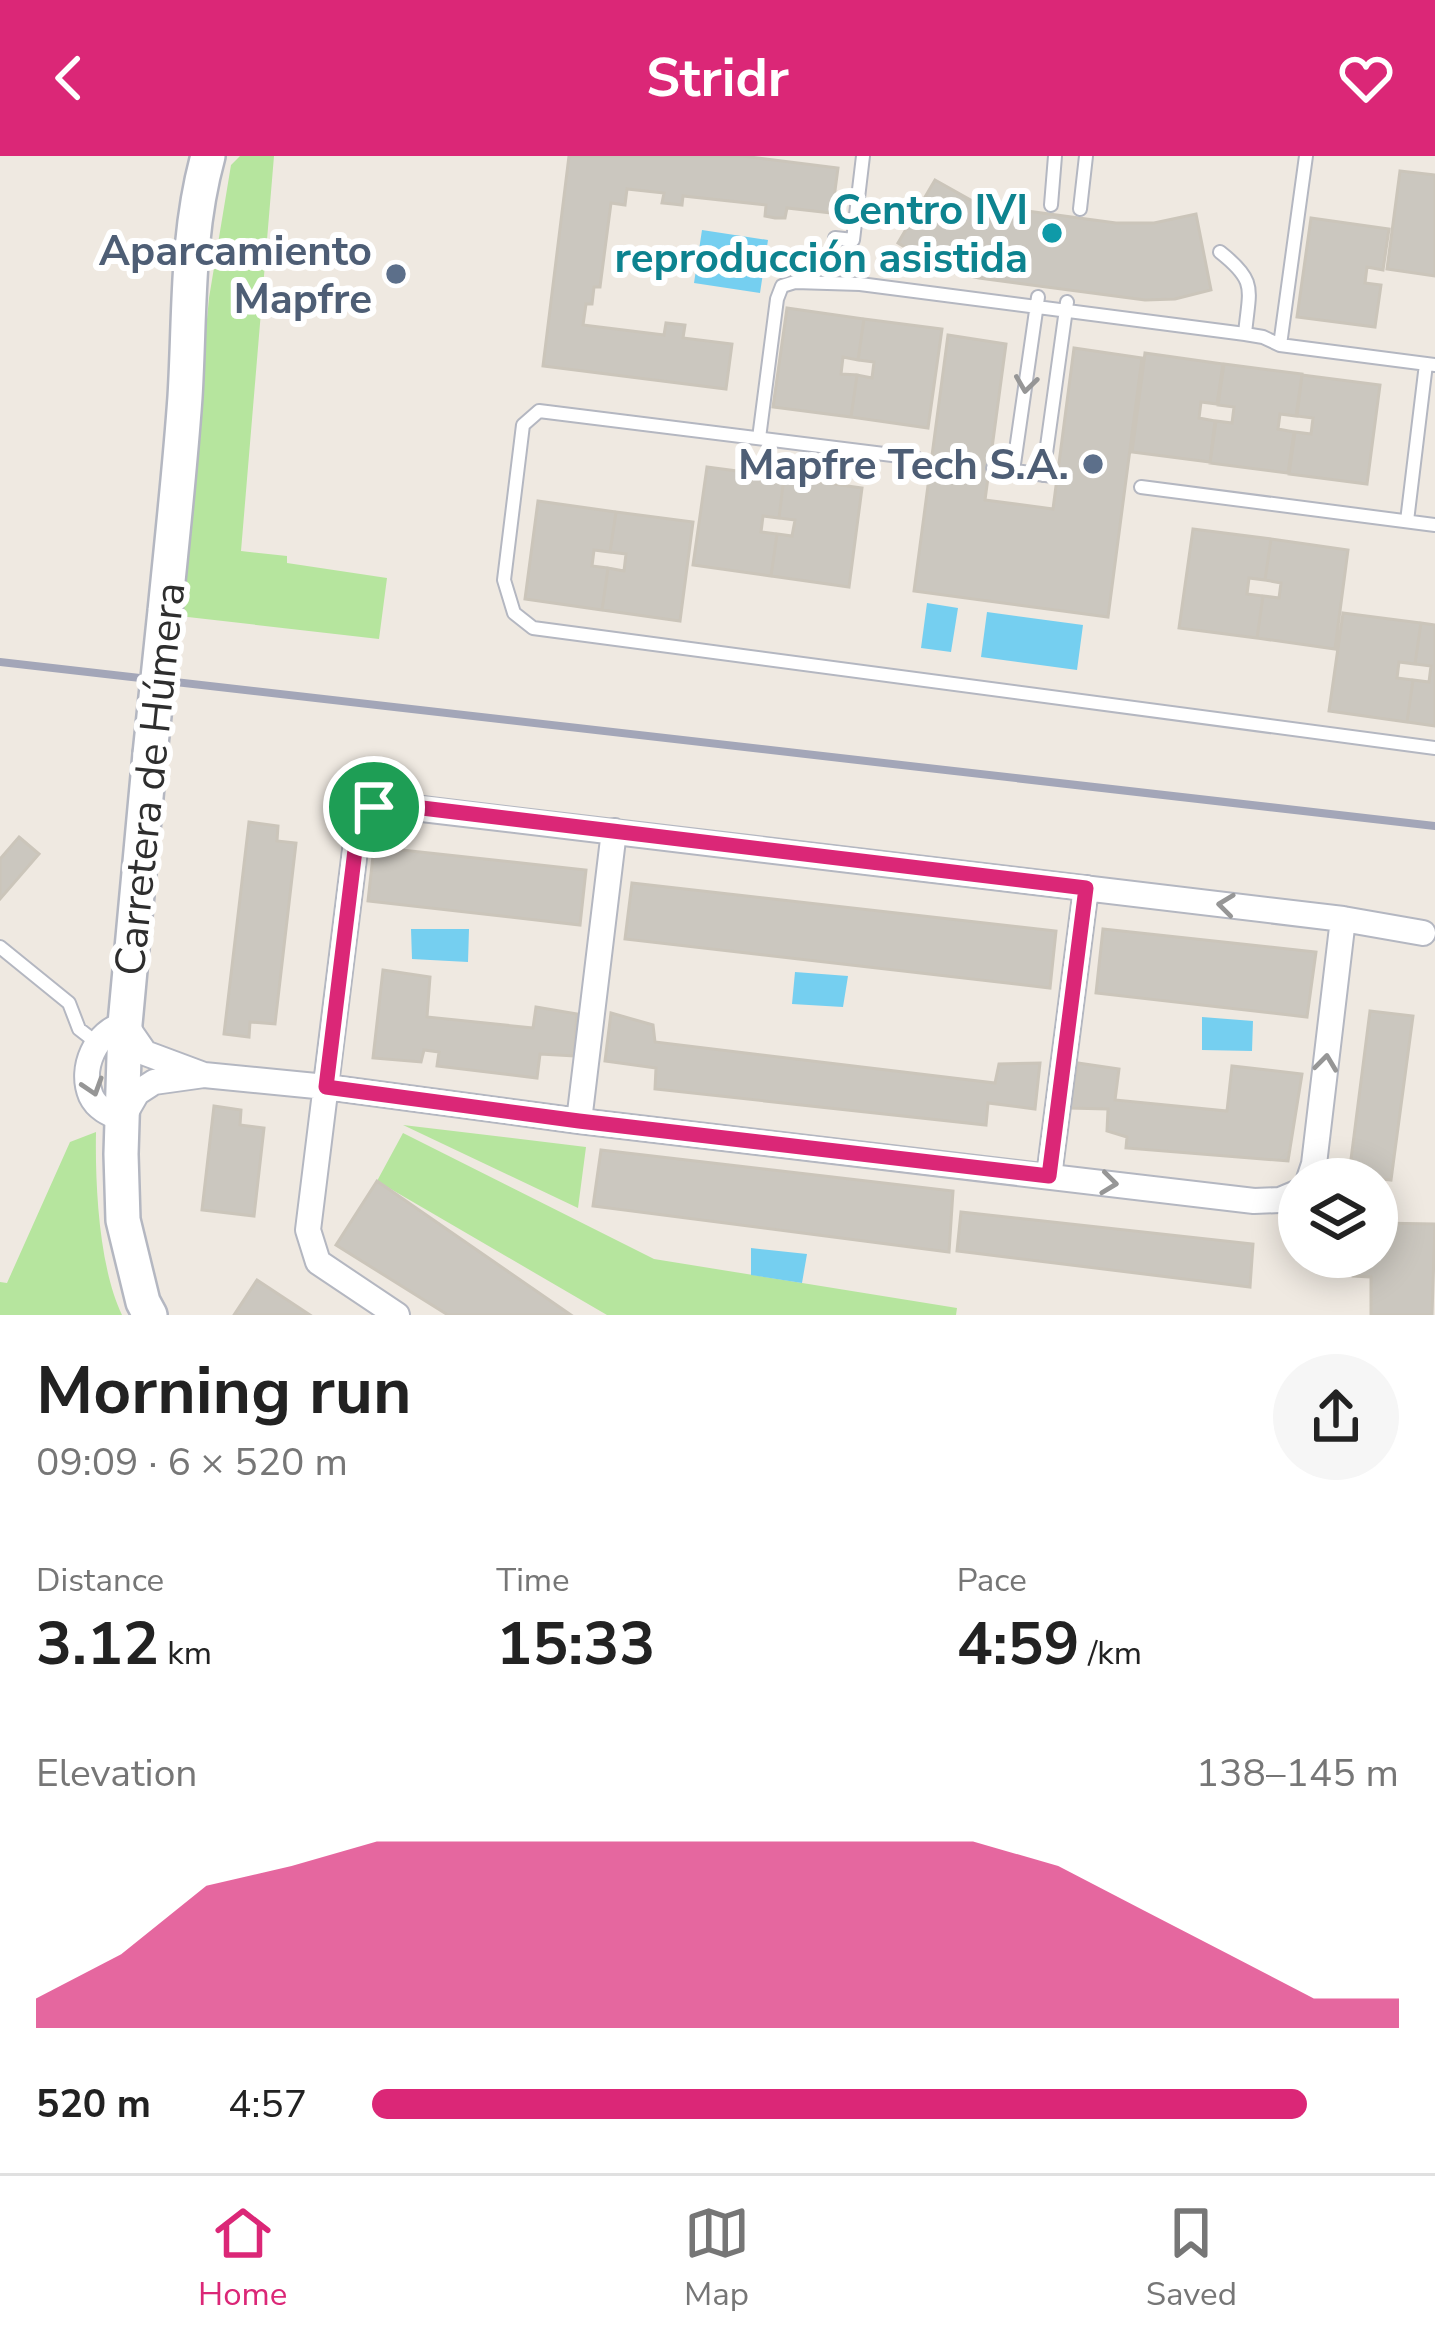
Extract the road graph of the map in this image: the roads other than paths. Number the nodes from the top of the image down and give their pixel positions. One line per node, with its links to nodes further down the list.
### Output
1 (178, 156): 10 (main road, Carretera de Húmera)
2 (208, 156): 10 (main road, Carretera de Húmera)
3 (863, 156): 9 (lane)
4 (1055, 156): 7 (lane)
5 (1086, 156): 8 (lane)
6 (1306, 156): 15 (lane)
7 (1051, 205)
8 (1080, 209)
9 (835, 238)
10 (192, 240): 30 (main road, Carretera de Húmera, bridge)
11 (1220, 252): 14 (lane)
12 (1037, 302): 13 (lane); 17 (lane); 20 (lane, one-way to 20)
13 (1066, 306): 14 (lane); 20 (lane)
14 (1245, 334): 15 (lane)
15 (1280, 345): 16 (lane)
16 (1430, 364): 22 (lane)
17 (759, 438): 18 (lane); 24 (lane)
18 (916, 458)
19 (993, 468): 20 (lane)
20 (1013, 471)
21 (1141, 488): 22 (lane)
22 (1407, 521): 23 (lane)
23 (1435, 525)
24 (1435, 748)
25 (614, 831): 26 (street); 32 (street); 34 (street)
26 (1086, 888): 27 (street, one-way to 26); 36 (street)
27 (1343, 919): 28 (street); 35 (street, one-way to 27)
28 (1423, 933)
29 (0, 947): 30 (lane)
30 (111, 1034): 31 (street); 33 (main road, Carretera de Húmera)
31 (204, 1075): 32 (street); 33 (street)
32 (326, 1087): 34 (street); 39 (street)
33 (122, 1119): 38 (main road, Carretera de Húmera)
34 (579, 1121): 36 (street)
35 (1315, 1158)
36 (1049, 1176): 37 (street, one-way to 37)
37 (1278, 1200)
38 (150, 1315)
39 (397, 1315)

